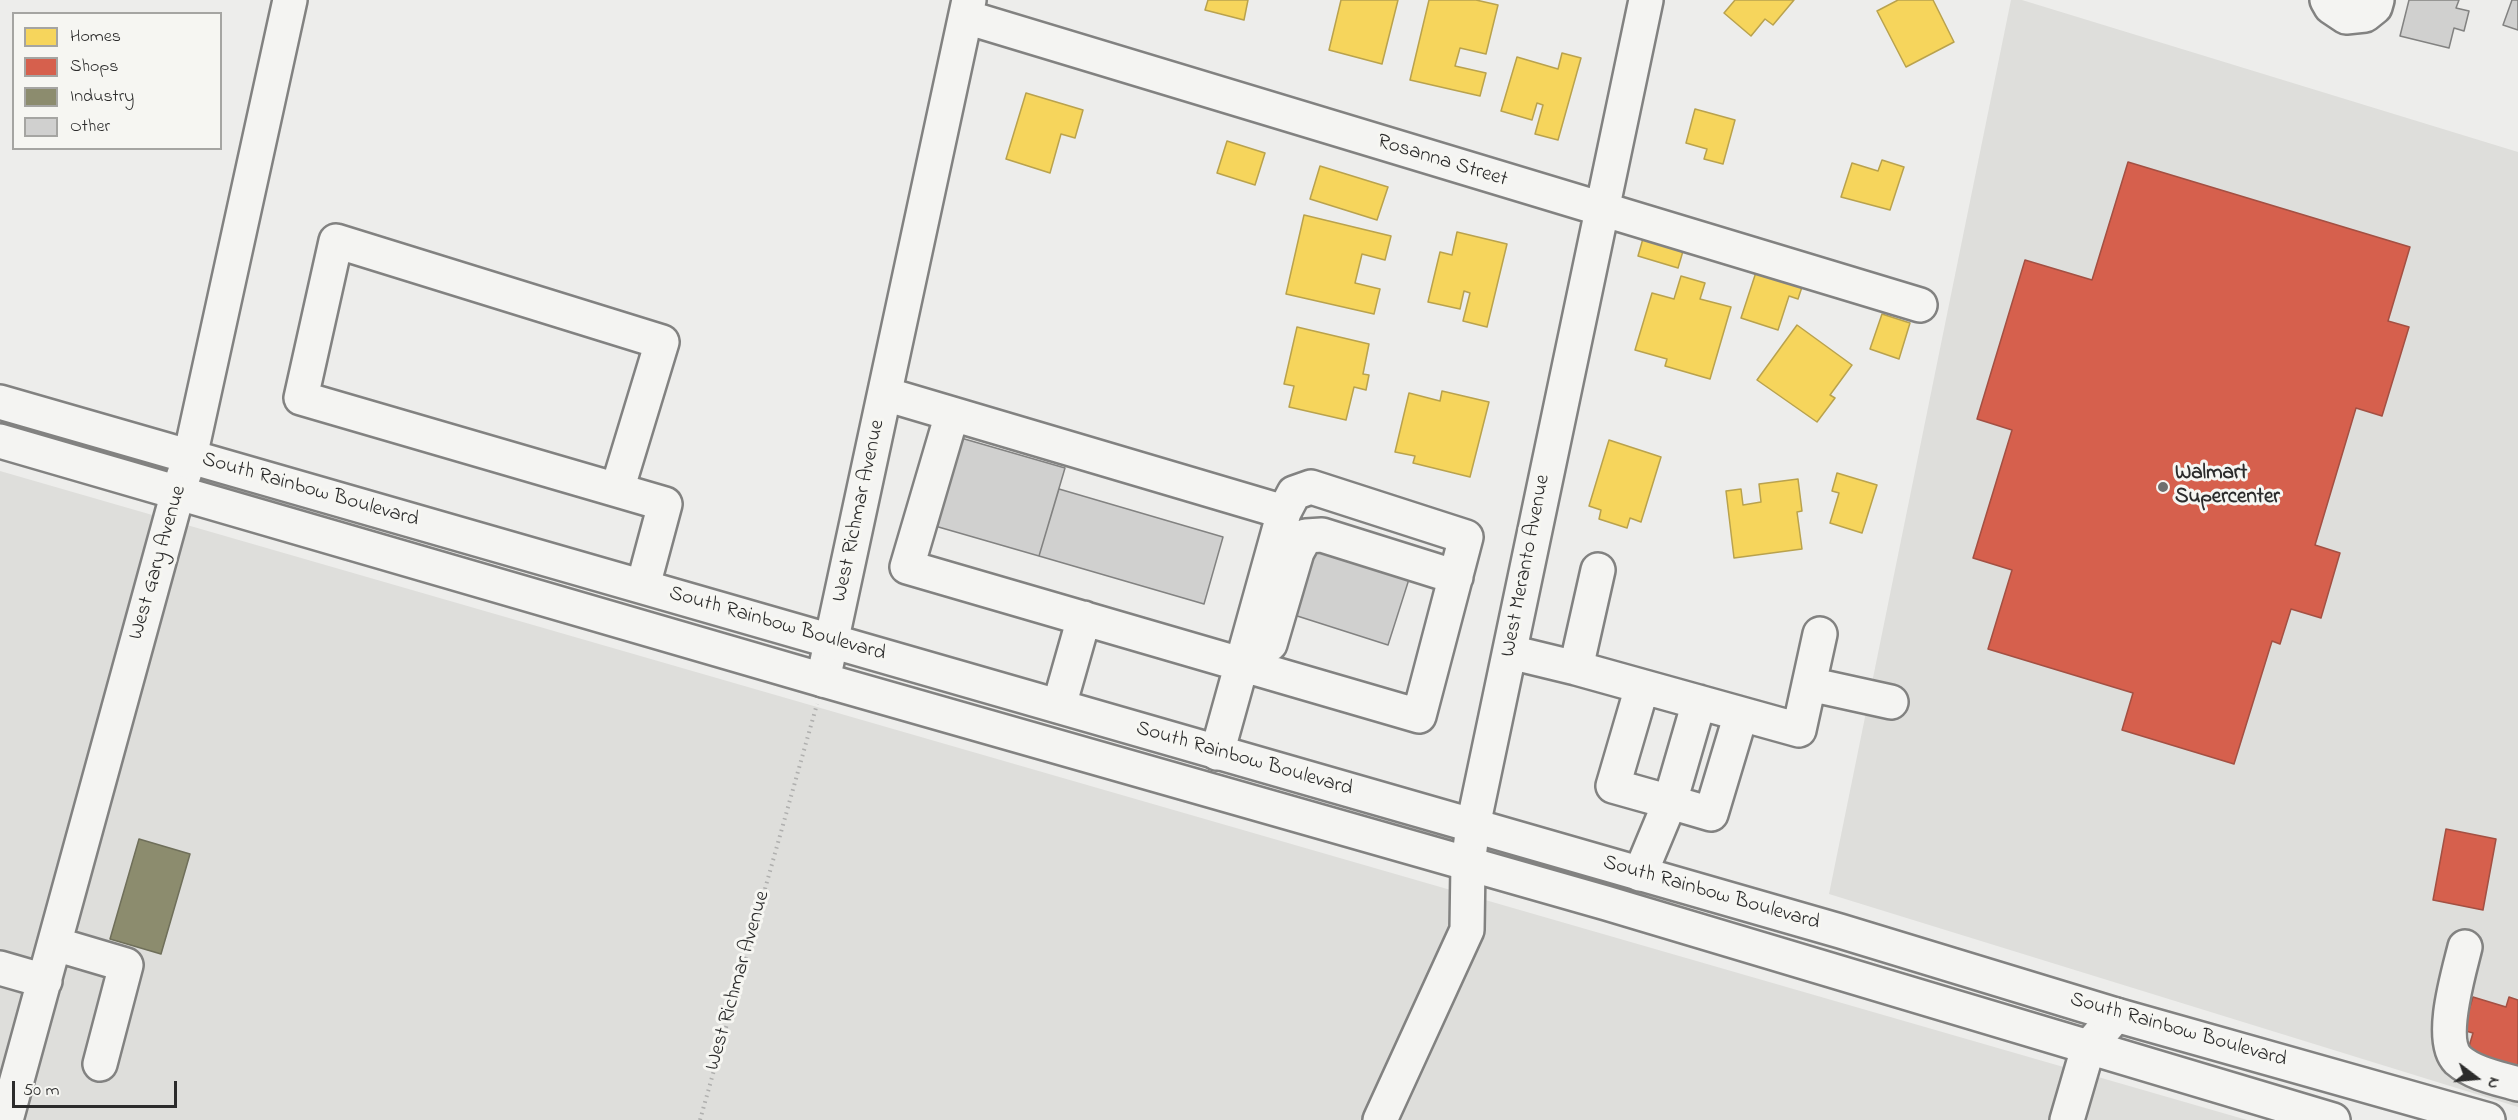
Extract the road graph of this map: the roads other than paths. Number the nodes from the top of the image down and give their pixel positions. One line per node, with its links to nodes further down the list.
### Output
1 (290, 0): 12 (main road, West Gary Avenue)
2 (1646, 0): 6 (main road, West Meranto Avenue)
3 (2327, 0): 4 (main road)
4 (2377, 0)
5 (967, 9): 6 (main road, Rosanna Street); 8 (main road, West Richmar Avenue)
6 (1602, 210): 7 (main road, Rosanna Street); 22 (main road, West Meranto Avenue)
7 (1920, 305)
8 (885, 394): 10 (main road); 21 (main road, West Richmar Avenue)
9 (0, 402): 12 (main road, South Rainbow Boulevard)
10 (951, 414): 15 (main road); 19 (main road)
11 (0, 441): 14 (main road, South Rainbow Boulevard)
12 (190, 457): 14 (main road, West Gary Avenue); 18 (main road, South Rainbow Boulevard)
13 (617, 490): 13 (main road); 18 (main road)
14 (178, 492): 25 (main road, South Rainbow Boulevard); 37 (main road, West Gary Avenue)
15 (1284, 512): 17 (main road); 23 (main road)
16 (1598, 570): 24 (main road)
17 (1456, 577): 23 (main road); 23 (main road)
18 (643, 586): 21 (main road, South Rainbow Boulevard)
19 (1084, 618): 23 (main road); 30 (main road)
20 (1820, 634): 26 (main road)
21 (832, 641): 25 (main road, West Richmar Avenue); 30 (main road, South Rainbow Boulevard)
22 (1510, 652): 24 (main road); 34 (main road, West Meranto Avenue)
23 (1252, 666): 32 (main road)
24 (1576, 668): 27 (main road)
25 (823, 680): 35 (main road, South Rainbow Boulevard)
26 (1809, 684): 29 (main road); 31 (main road)
27 (1642, 687): 28 (main road); 33 (main road)
28 (1699, 702): 31 (main road); 33 (main road)
29 (1891, 702)
30 (1059, 706): 32 (main road, South Rainbow Boulevard)
31 (1741, 714): 33 (main road)
32 (1217, 753): 34 (main road, South Rainbow Boulevard)
33 (1670, 802): 36 (main road)
34 (1473, 826): 35 (main road, West Meranto Avenue); 36 (main road, South Rainbow Boulevard)
35 (1468, 864): 42 (main road, South Rainbow Boulevard); 46 (main road, West Meranto Avenue)
36 (1640, 874): 41 (main road, South Rainbow Boulevard)
37 (55, 944): 40 (main road, West Gary Avenue); 43 (main road)
38 (2465, 947): 44 (main road)
39 (0, 968): 40 (main road)
40 (45, 981): 45 (main road, West Gary Avenue)
41 (2116, 1014): 42 (main road); 49 (main road, South Rainbow Boulevard)
42 (2088, 1048): 47 (main road); 48 (main road, South Rainbow Boulevard)
43 (100, 1064)
44 (2518, 1084)
45 (6, 1106)
46 (1380, 1120)
47 (2067, 1120)
48 (2332, 1120)
49 (2488, 1120)

